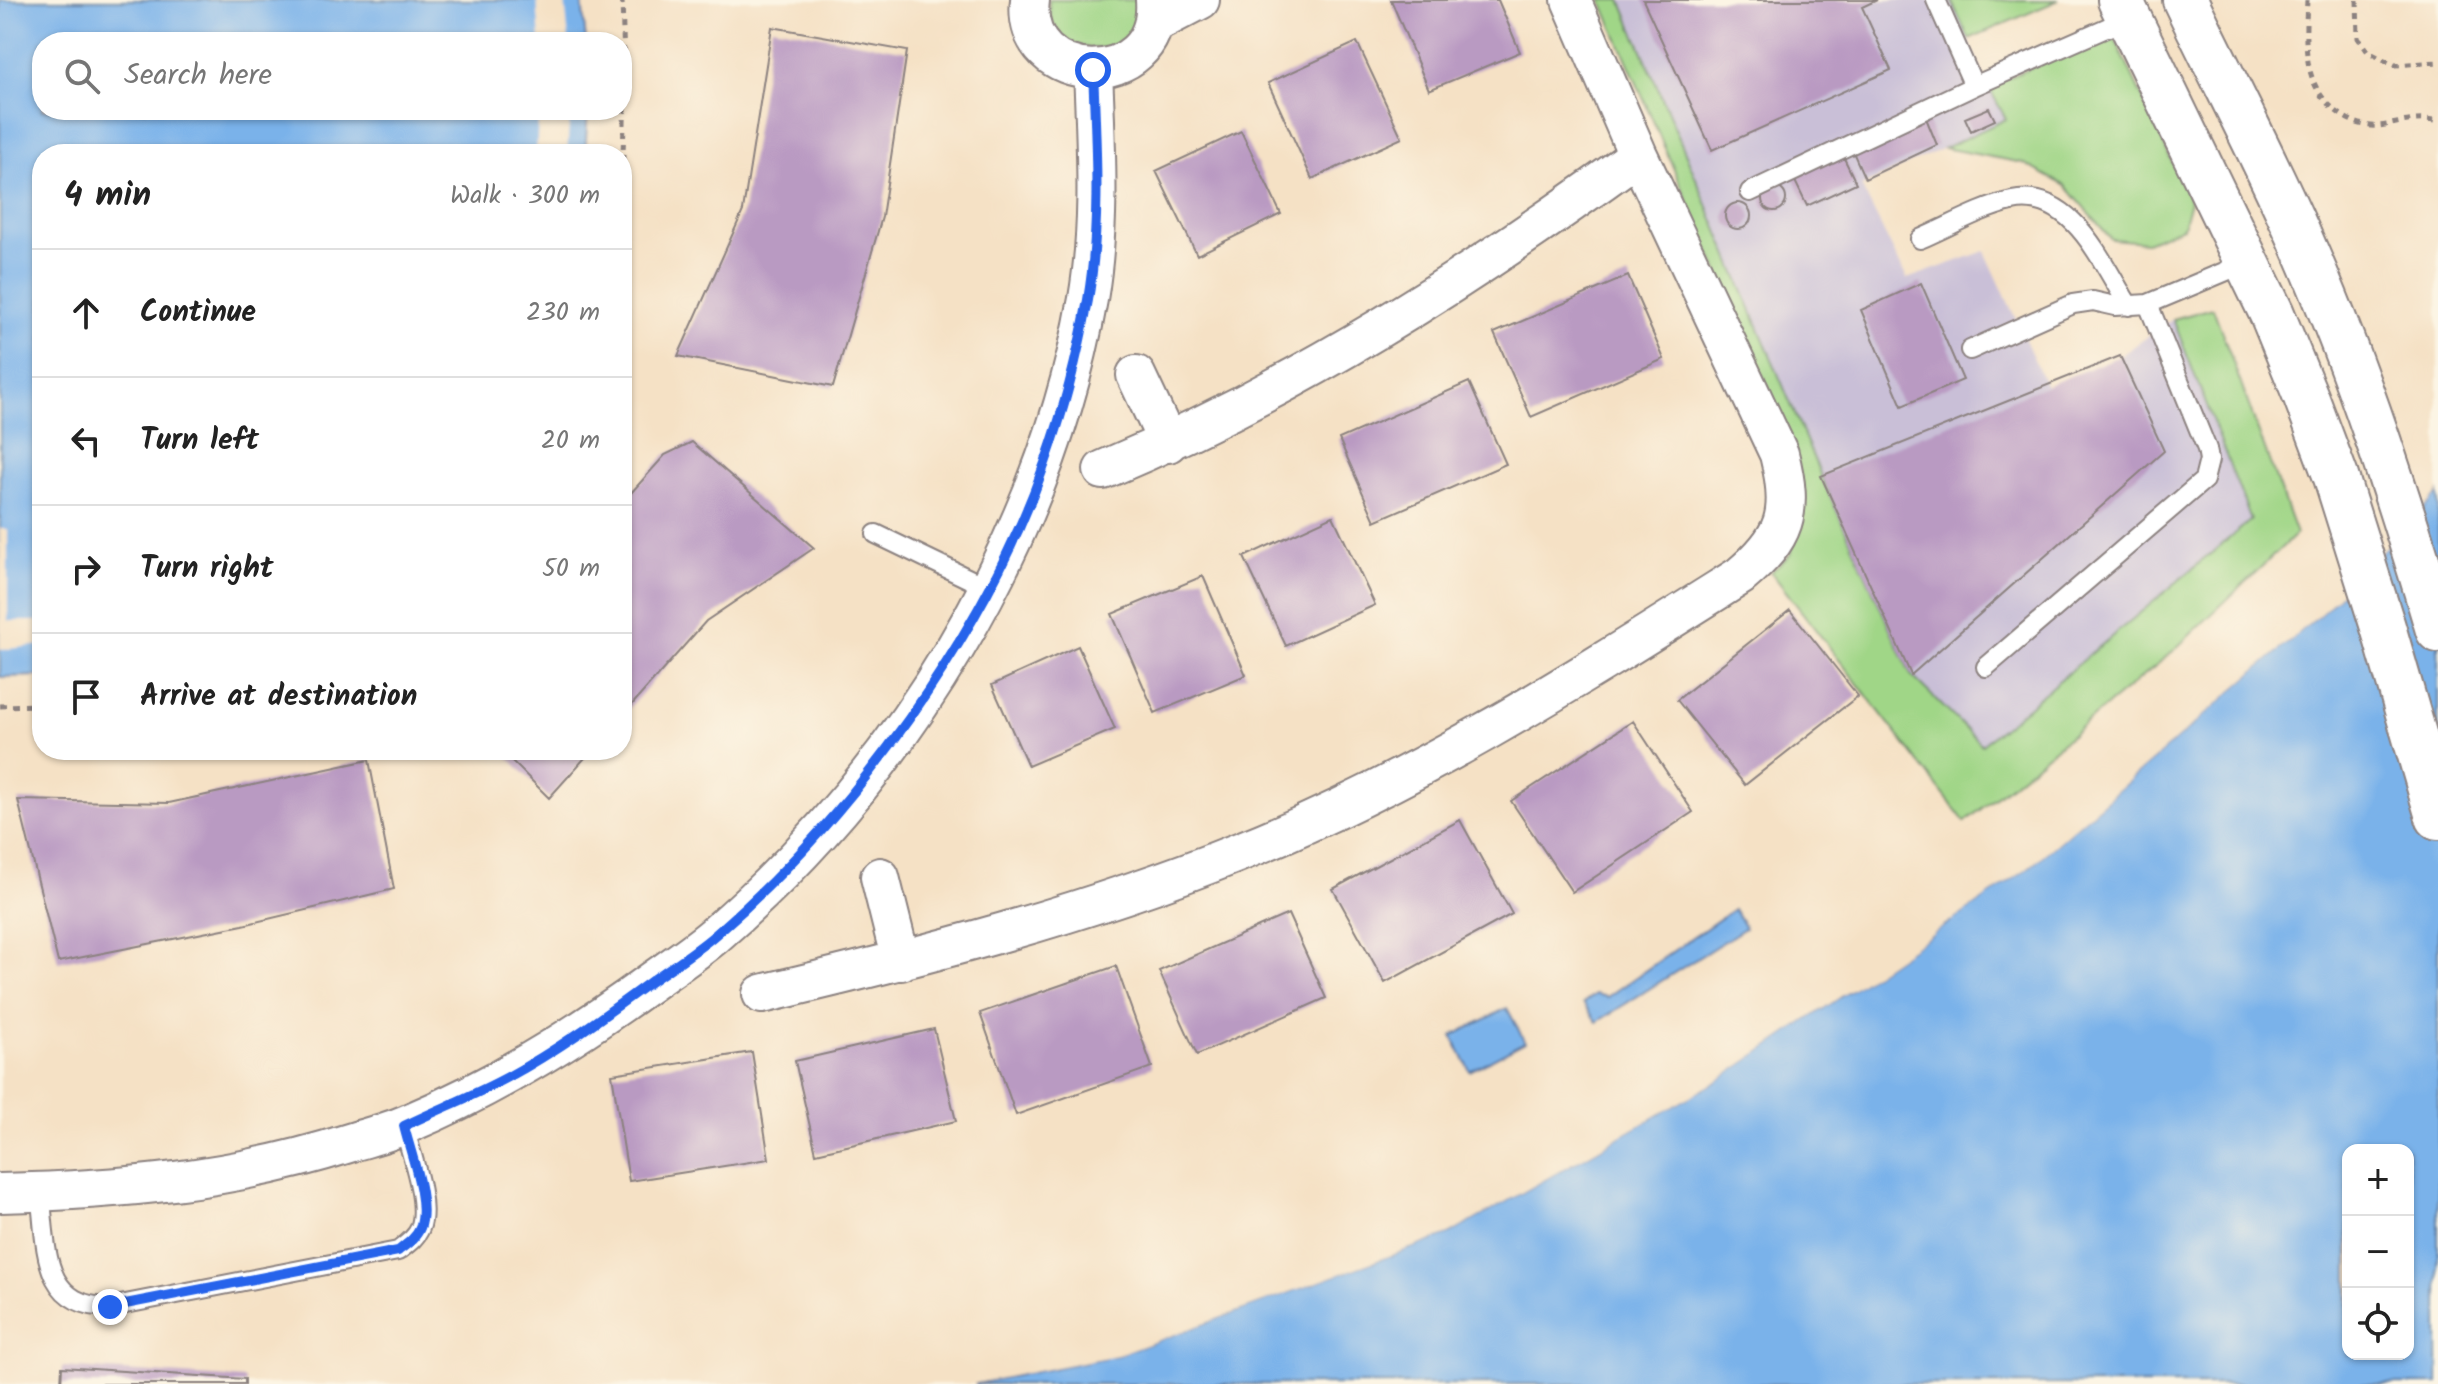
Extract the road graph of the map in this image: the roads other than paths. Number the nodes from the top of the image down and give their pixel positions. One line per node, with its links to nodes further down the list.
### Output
1 (1030, 0): 8 (street)
2 (1200, 0): 7 (street)
3 (1571, 0): 10 (street)
4 (1936, 0): 9 (lane)
5 (2185, 0): 22 (street)
6 (2124, 9): 9 (lane); 13 (street)
7 (1154, 12): 8 (street)
8 (1093, 70): 21 (street)
9 (1974, 86): 11 (lane)
10 (1638, 155): 18 (street); 26 (street)
11 (1750, 192)
12 (1920, 239): 15 (lane)
13 (2248, 262): 14 (lane); 24 (street)
14 (2148, 304): 15 (lane); 23 (lane)
15 (2129, 306): 16 (lane)
16 (1970, 350)
17 (1136, 375): 18 (street)
18 (1168, 443): 19 (street)
19 (1103, 470)
20 (876, 534): 21 (lane)
21 (988, 588): 28 (street)
22 (2438, 630)
23 (1986, 667)
24 (2438, 817)
25 (880, 877): 26 (street)
26 (901, 961): 27 (street)
27 (762, 994)
28 (404, 1126): 29 (street); 29 (lane)
29 (40, 1192): 30 (street)
30 (0, 1193)

